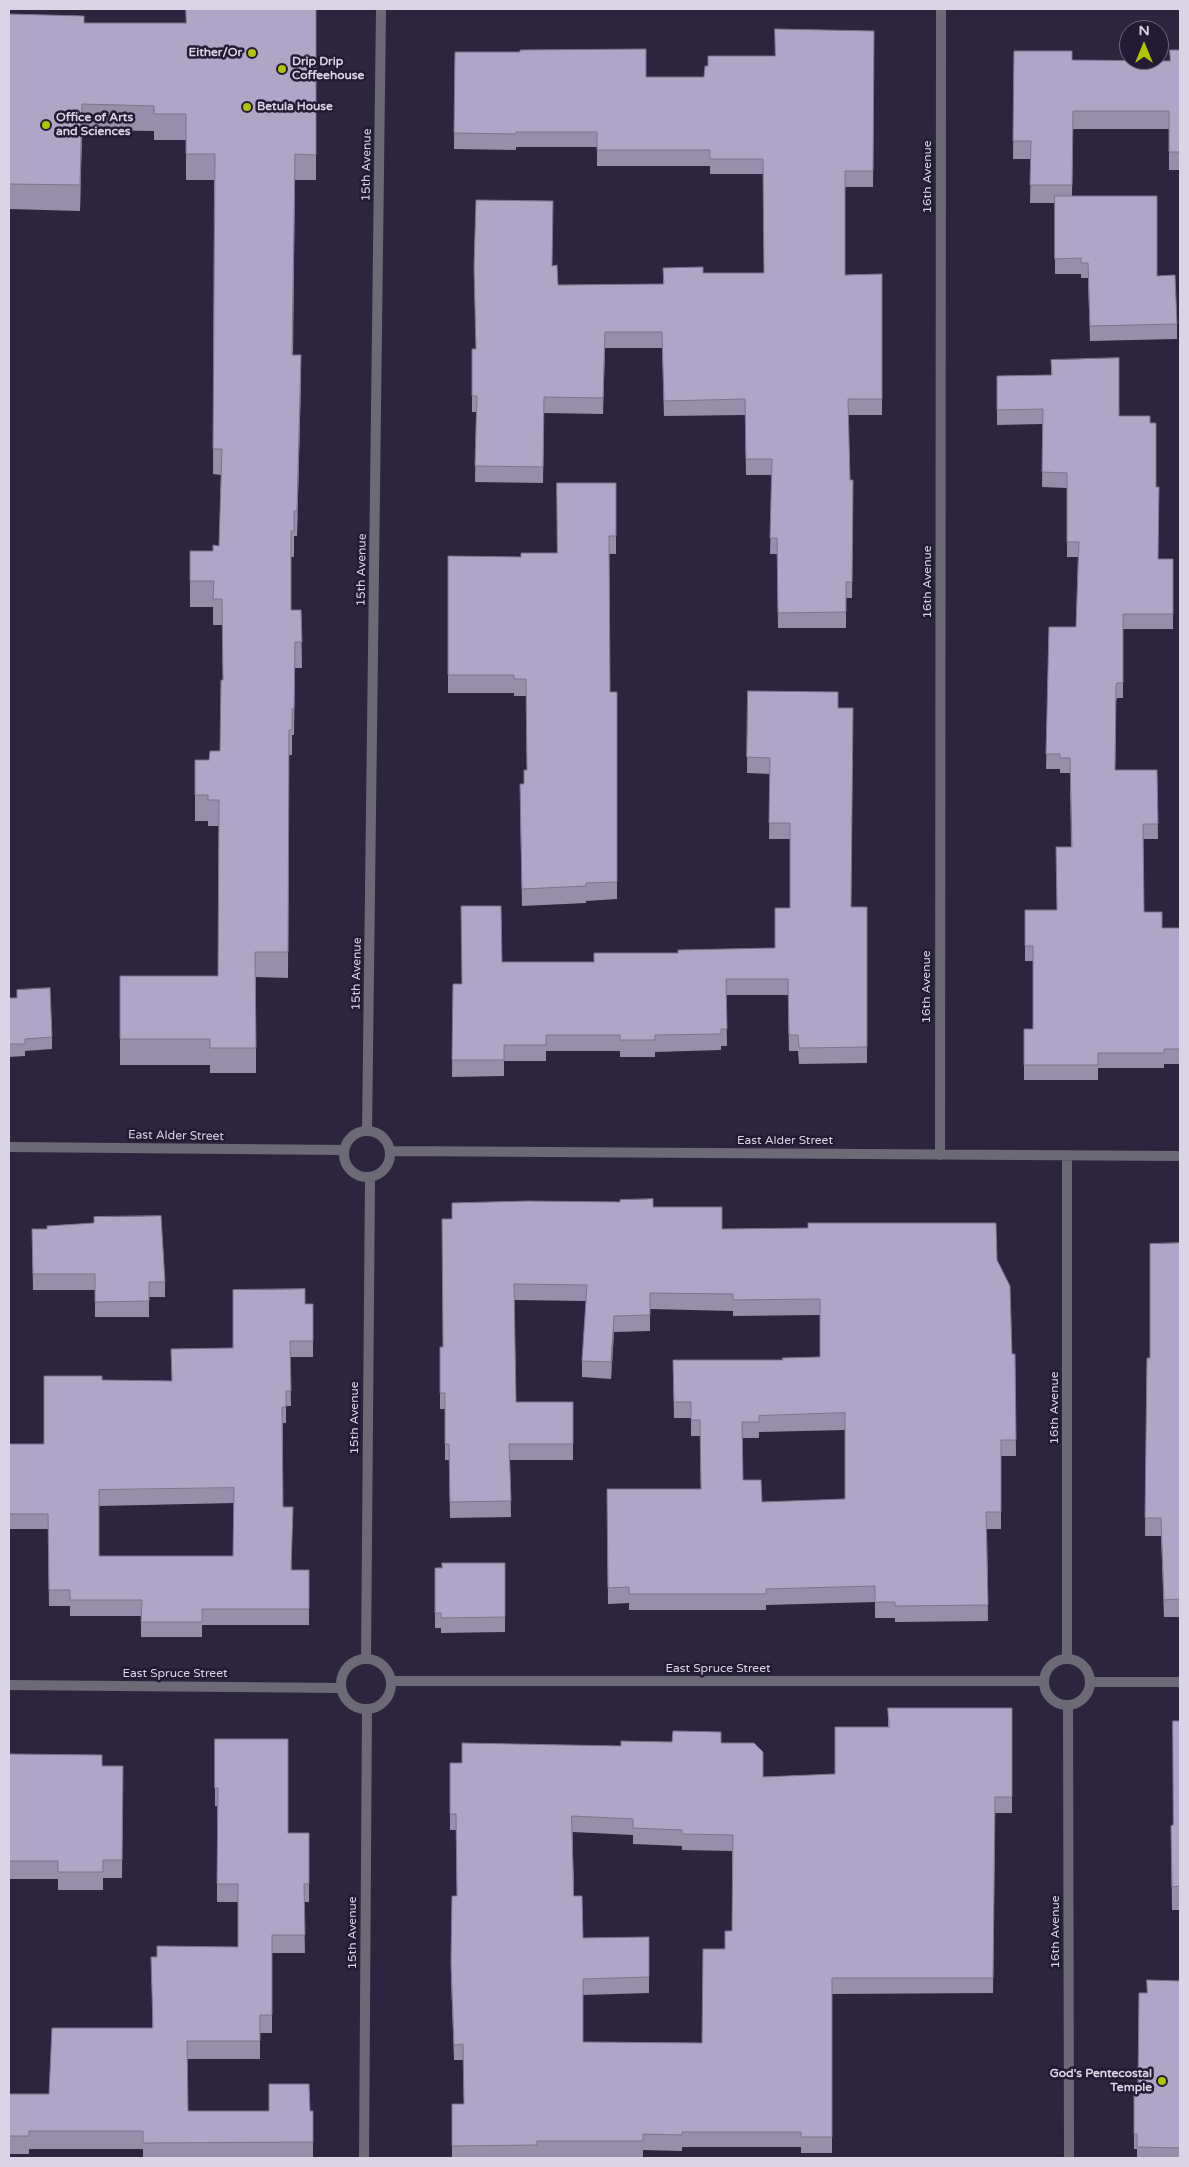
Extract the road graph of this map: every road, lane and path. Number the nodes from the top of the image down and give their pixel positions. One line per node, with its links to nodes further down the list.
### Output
1 (381, 9): 3 (street, 15th Avenue)
2 (941, 9): 7 (street, 16th Avenue)
3 (368, 1131): 5 (street); 6 (street)
4 (9, 1146): 5 (street, East Alder Street)
5 (344, 1150): 10 (street)
6 (390, 1151): 7 (street, East Alder Street); 10 (street)
7 (940, 1155): 8 (street, East Alder Street)
8 (1067, 1156): 9 (street, East Alder Street); 12 (street, 16th Avenue)
9 (1180, 1156)
10 (370, 1178): 11 (street, 15th Avenue)
11 (366, 1659): 13 (street); 18 (street)
12 (1067, 1659): 14 (street); 15 (street)
13 (391, 1681): 14 (street, East Spruce Street); 20 (street)
14 (1044, 1681): 19 (street)
15 (1090, 1682): 16 (street); 19 (street)
16 (1180, 1682)
17 (9, 1685): 18 (street, East Spruce Street)
18 (341, 1688): 20 (street)
19 (1068, 1705): 22 (street, 16th Avenue)
20 (368, 1709): 21 (street, 15th Avenue)
21 (364, 2158)
22 (1069, 2158)

